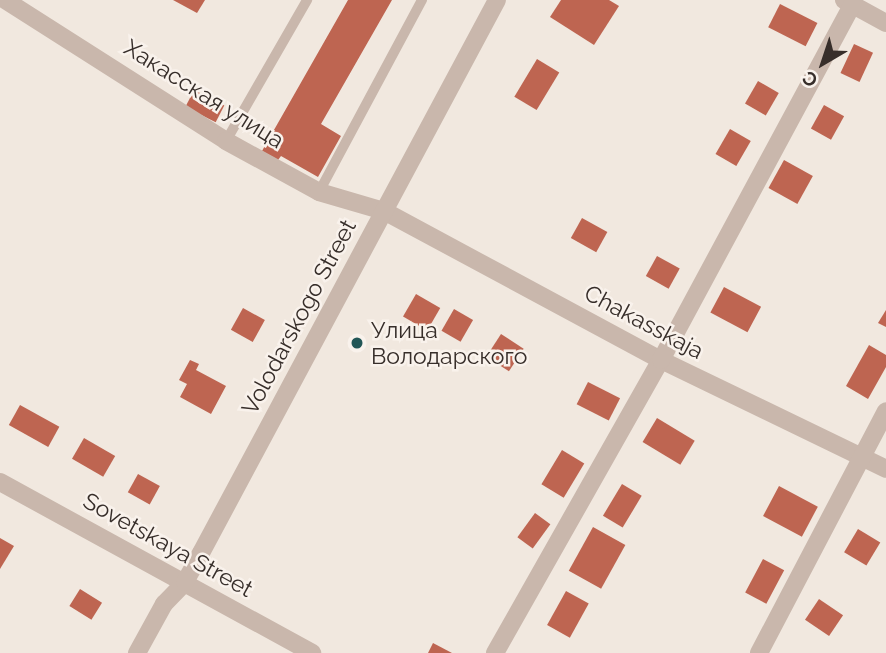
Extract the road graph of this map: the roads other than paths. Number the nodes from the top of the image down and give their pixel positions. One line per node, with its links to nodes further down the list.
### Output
1 (5, 0): 7 (street, Хакасская улица)
2 (307, 0): 7 (lane)
3 (422, 0): 8 (lane)
4 (497, 0): 9 (street, Volodarskogo Street)
5 (848, 2): 6 (street); 10 (street)
6 (886, 23)
7 (226, 141): 8 (street, Хакасская улица)
8 (319, 192): 9 (street, Хакасская улица)
9 (384, 211): 10 (street, Chakasskaja); 15 (street, Volodarskogo Street)
10 (661, 360): 12 (street, Chakasskaja); 18 (street)
11 (886, 411): 12 (street)
12 (861, 456): 13 (street, Chakasskaja); 19 (street)
13 (886, 469)
14 (0, 482): 15 (street, Sovetskaya Street)
15 (184, 582): 16 (street, Volodarskogo Street); 17 (street, Sovetskaya Street)
16 (138, 653)
17 (312, 653)
18 (495, 653)
19 (759, 653)

